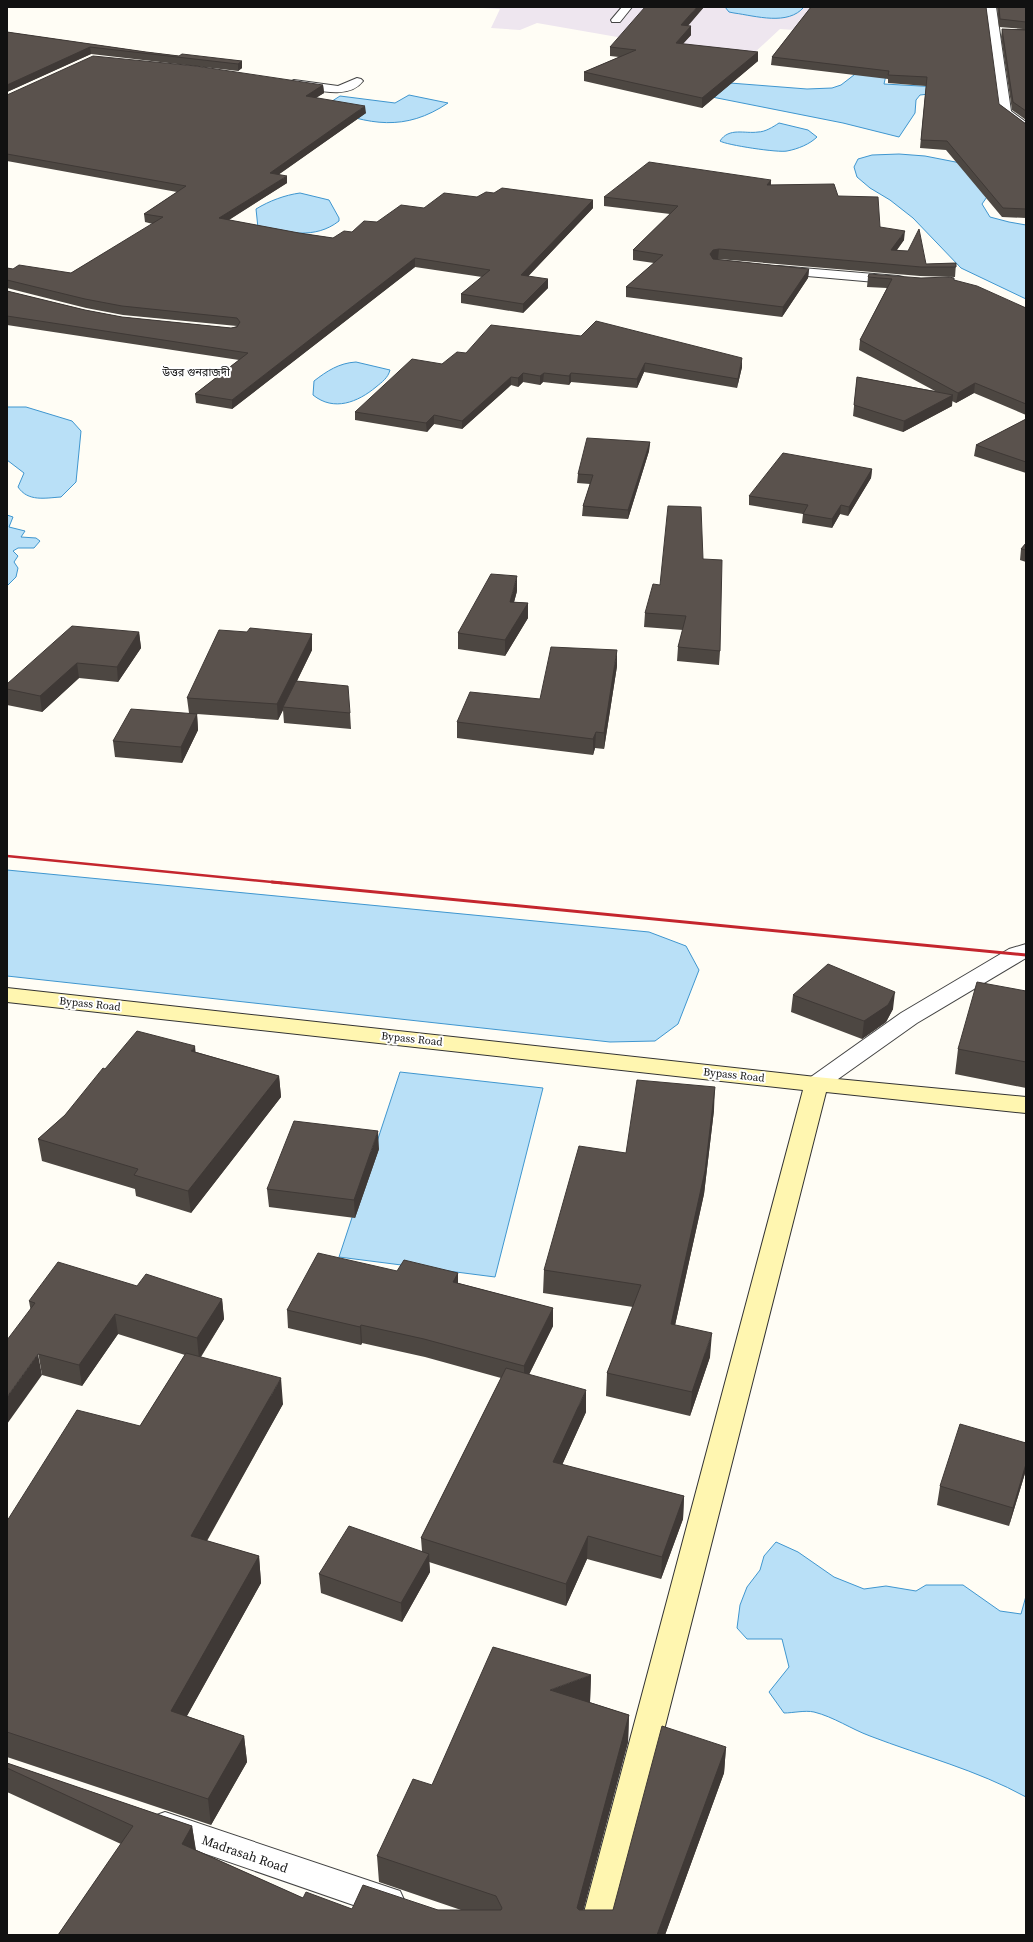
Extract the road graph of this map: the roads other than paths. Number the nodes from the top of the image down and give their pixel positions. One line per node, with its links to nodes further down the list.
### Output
1 (627, 7): 3 (street)
2 (991, 7): 4 (street)
3 (616, 20)
4 (993, 31): 5 (street); 8 (street)
5 (1006, 32)
6 (283, 81): 7 (street)
7 (357, 81)
8 (1026, 128)
9 (763, 269): 10 (street)
10 (912, 281)
11 (1026, 951): 13 (street)
12 (7, 995): 13 (street, Bypass Road)
13 (816, 1084): 14 (street, Bypass Road); 17 (street)
14 (1026, 1105)
15 (136, 1816): 16 (street, Madrasah Road)
16 (416, 1912)
17 (595, 1935)

